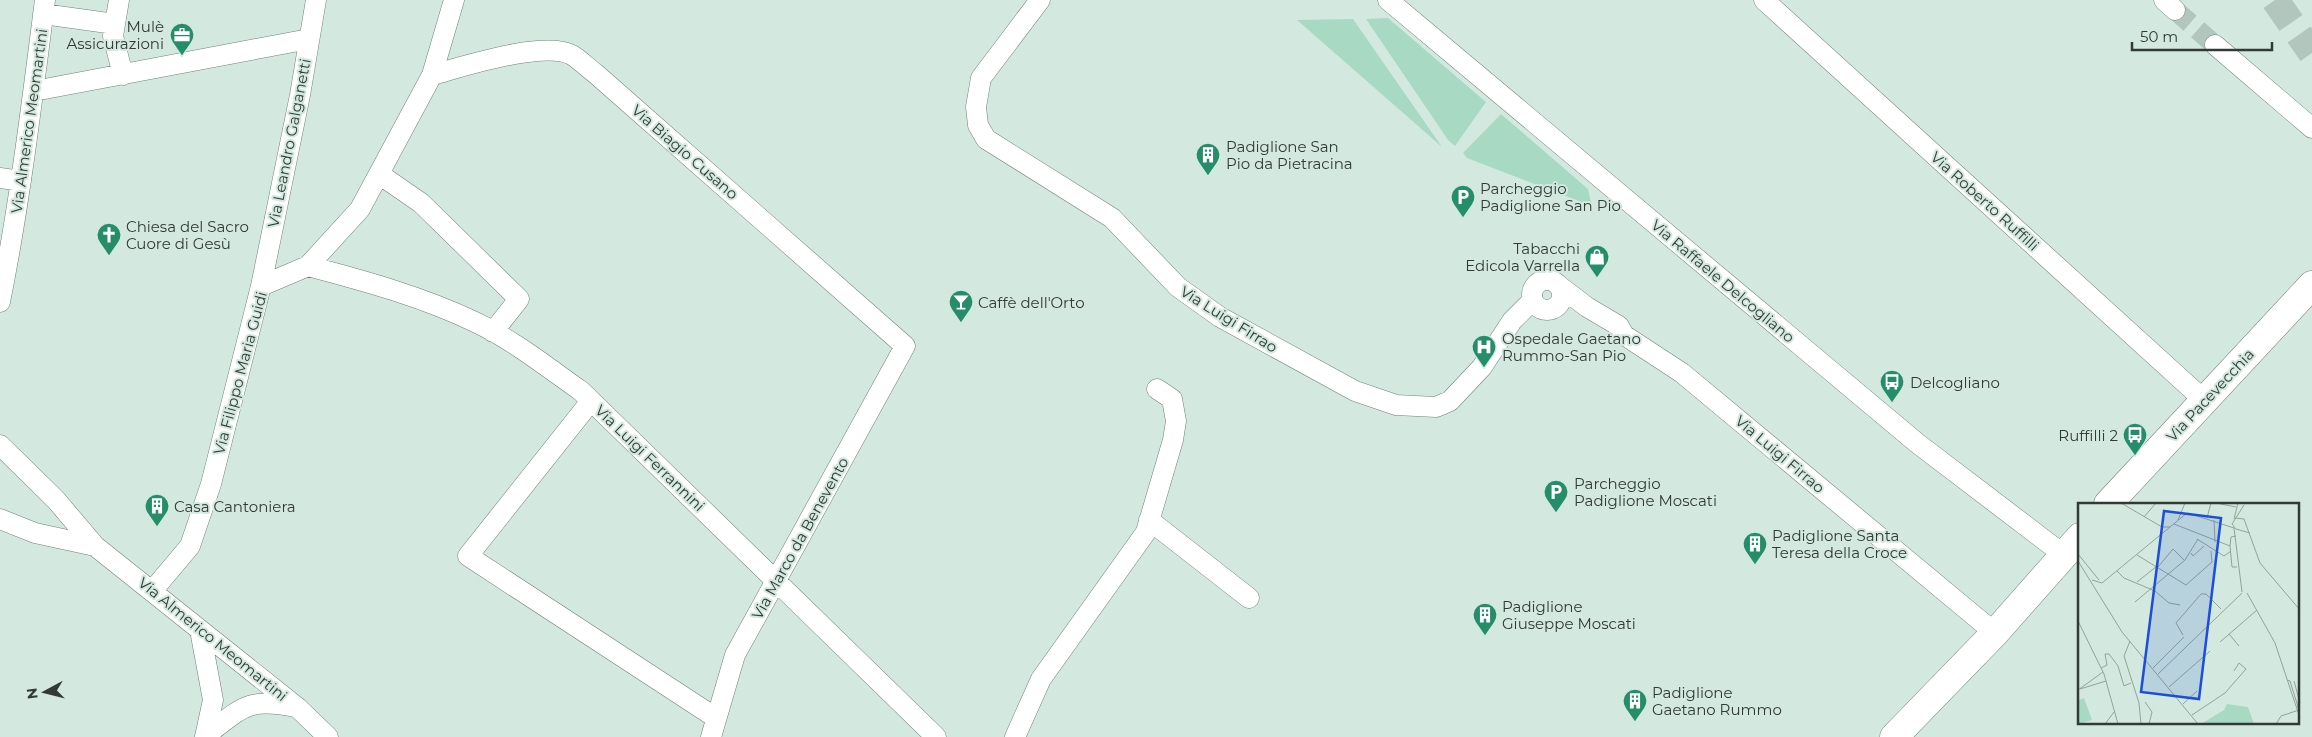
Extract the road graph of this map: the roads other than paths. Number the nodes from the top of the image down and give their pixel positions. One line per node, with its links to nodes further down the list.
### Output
1 (119, 0): 8 (street)
2 (316, 0): 9 (street, Via Leandro Galganetti)
3 (454, 0): 12 (street, Via Filippo Maria Guidi)
4 (1040, 0): 37 (street, Via Luigi Firrao)
5 (1388, 0): 32 (street, Via Raffaele Delcogliano)
6 (1764, 0): 26 (street, Via Roberto Ruffilli)
7 (44, 7): 8 (street); 13 (street, Via Almerico Meomartini)
8 (115, 24): 11 (street)
9 (309, 39): 11 (street); 20 (street, Via Leandro Galganetti)
10 (2216, 45): 14 (street)
11 (123, 75): 13 (street)
12 (432, 75): 15 (street, Via Filippo Maria Guidi); 23 (street, Via Biagio Cusano)
13 (34, 91): 17 (street, Via Almerico Meomartini)
14 (2312, 128)
15 (379, 174): 18 (street, Via Filippo Maria Guidi); 22 (street)
16 (0, 178): 17 (street)
17 (21, 180): 21 (street, Via Almerico Meomartini)
18 (308, 266): 20 (street, Via Filippo Maria Guidi); 22 (street, Via Luigi Ferrannini)
19 (2312, 285): 26 (street, Via Pacevecchia)
20 (261, 286): 34 (street, Via Filippo Maria Guidi)
21 (0, 302)
22 (493, 332): 25 (street, Via Luigi Ferrannini)
23 (905, 346): 33 (street, Via Marco da Benevento)
24 (1157, 389): 30 (street)
25 (591, 400): 33 (street, Via Luigi Ferrannini); 39 (street)
26 (2205, 401): 28 (street, Via Pacevecchia)
27 (0, 446): 31 (street, Via Almerico Meomartini)
28 (2109, 503)
29 (0, 519): 31 (street, Via Almerico Meomartini)
30 (1149, 520): 35 (street); 43 (street)
31 (96, 546): 34 (street, Via Almerico Meomartini)
32 (2072, 546): 37 (street)
33 (776, 582): 39 (street, Via Marco da Benevento); 42 (street, Via Luigi Ferrannini)
34 (153, 590): 36 (street, Via Almerico Meomartini)
35 (1250, 598)
36 (200, 630): 38 (street, Via Almerico Meomartini); 40 (street)
37 (1995, 633): 44 (street)
38 (298, 708): 40 (street); 41 (street, Via Almerico Meomartini)
39 (713, 728)
40 (205, 736)
41 (328, 737)
42 (936, 737)
43 (1015, 737)
44 (1894, 737)

